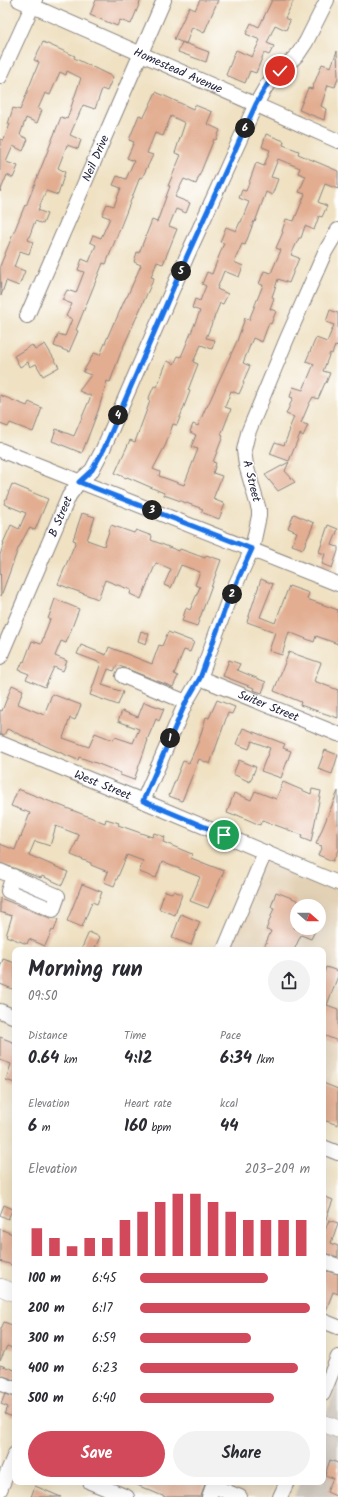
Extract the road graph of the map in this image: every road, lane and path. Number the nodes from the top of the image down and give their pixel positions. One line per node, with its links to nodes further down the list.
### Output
1 (19, 0): 4 (street, Homestead Avenue)
2 (164, 0): 5 (street, Neil Drive)
3 (327, 0): 7 (street, B Street)
4 (34, 3): 5 (street, Homestead Avenue); 6 (street)
5 (141, 54): 7 (street, Homestead Avenue); 10 (street, Neil Drive)
6 (0, 77)
7 (256, 104): 8 (street, Homestead Avenue); 12 (street, B Street)
8 (338, 141)
9 (338, 230): 13 (street, A Street)
10 (27, 316)
11 (0, 450): 12 (street)
12 (79, 482): 13 (street); 15 (street, B Street)
13 (252, 549): 14 (street); 17 (street, A Street)
14 (338, 584)
15 (0, 657)
16 (123, 676): 18 (street)
17 (200, 678): 18 (street, A Street); 19 (street, Suiter Street)
18 (186, 702): 21 (street, A Street)
19 (338, 734)
20 (0, 743): 21 (street, West Street)
21 (143, 801): 22 (street, West Street)
22 (265, 852): 25 (street, West Street); 26 (street)
23 (0, 870): 24 (street)
24 (13, 876)
25 (338, 883)
26 (225, 947)
27 (0, 1011): 28 (street)
28 (12, 1016)
29 (326, 1148): 30 (street)
30 (338, 1153)
31 (326, 1261): 32 (street)
32 (338, 1266)
33 (0, 1287): 34 (main road)
34 (12, 1293)
35 (326, 1322): 36 (street)
36 (338, 1327)
37 (338, 1357): 39 (street)
38 (0, 1383): 40 (street)
39 (326, 1387)
40 (12, 1388)
41 (326, 1424): 42 (main road)
42 (338, 1429)
43 (12, 1459): 44 (street)
44 (3, 1473): 47 (street)
45 (97, 1485): 48 (street)
46 (286, 1485): 51 (street)
47 (0, 1490)
48 (127, 1497)
49 (209, 1497): 50 (street)
50 (240, 1497)
51 (280, 1497)

